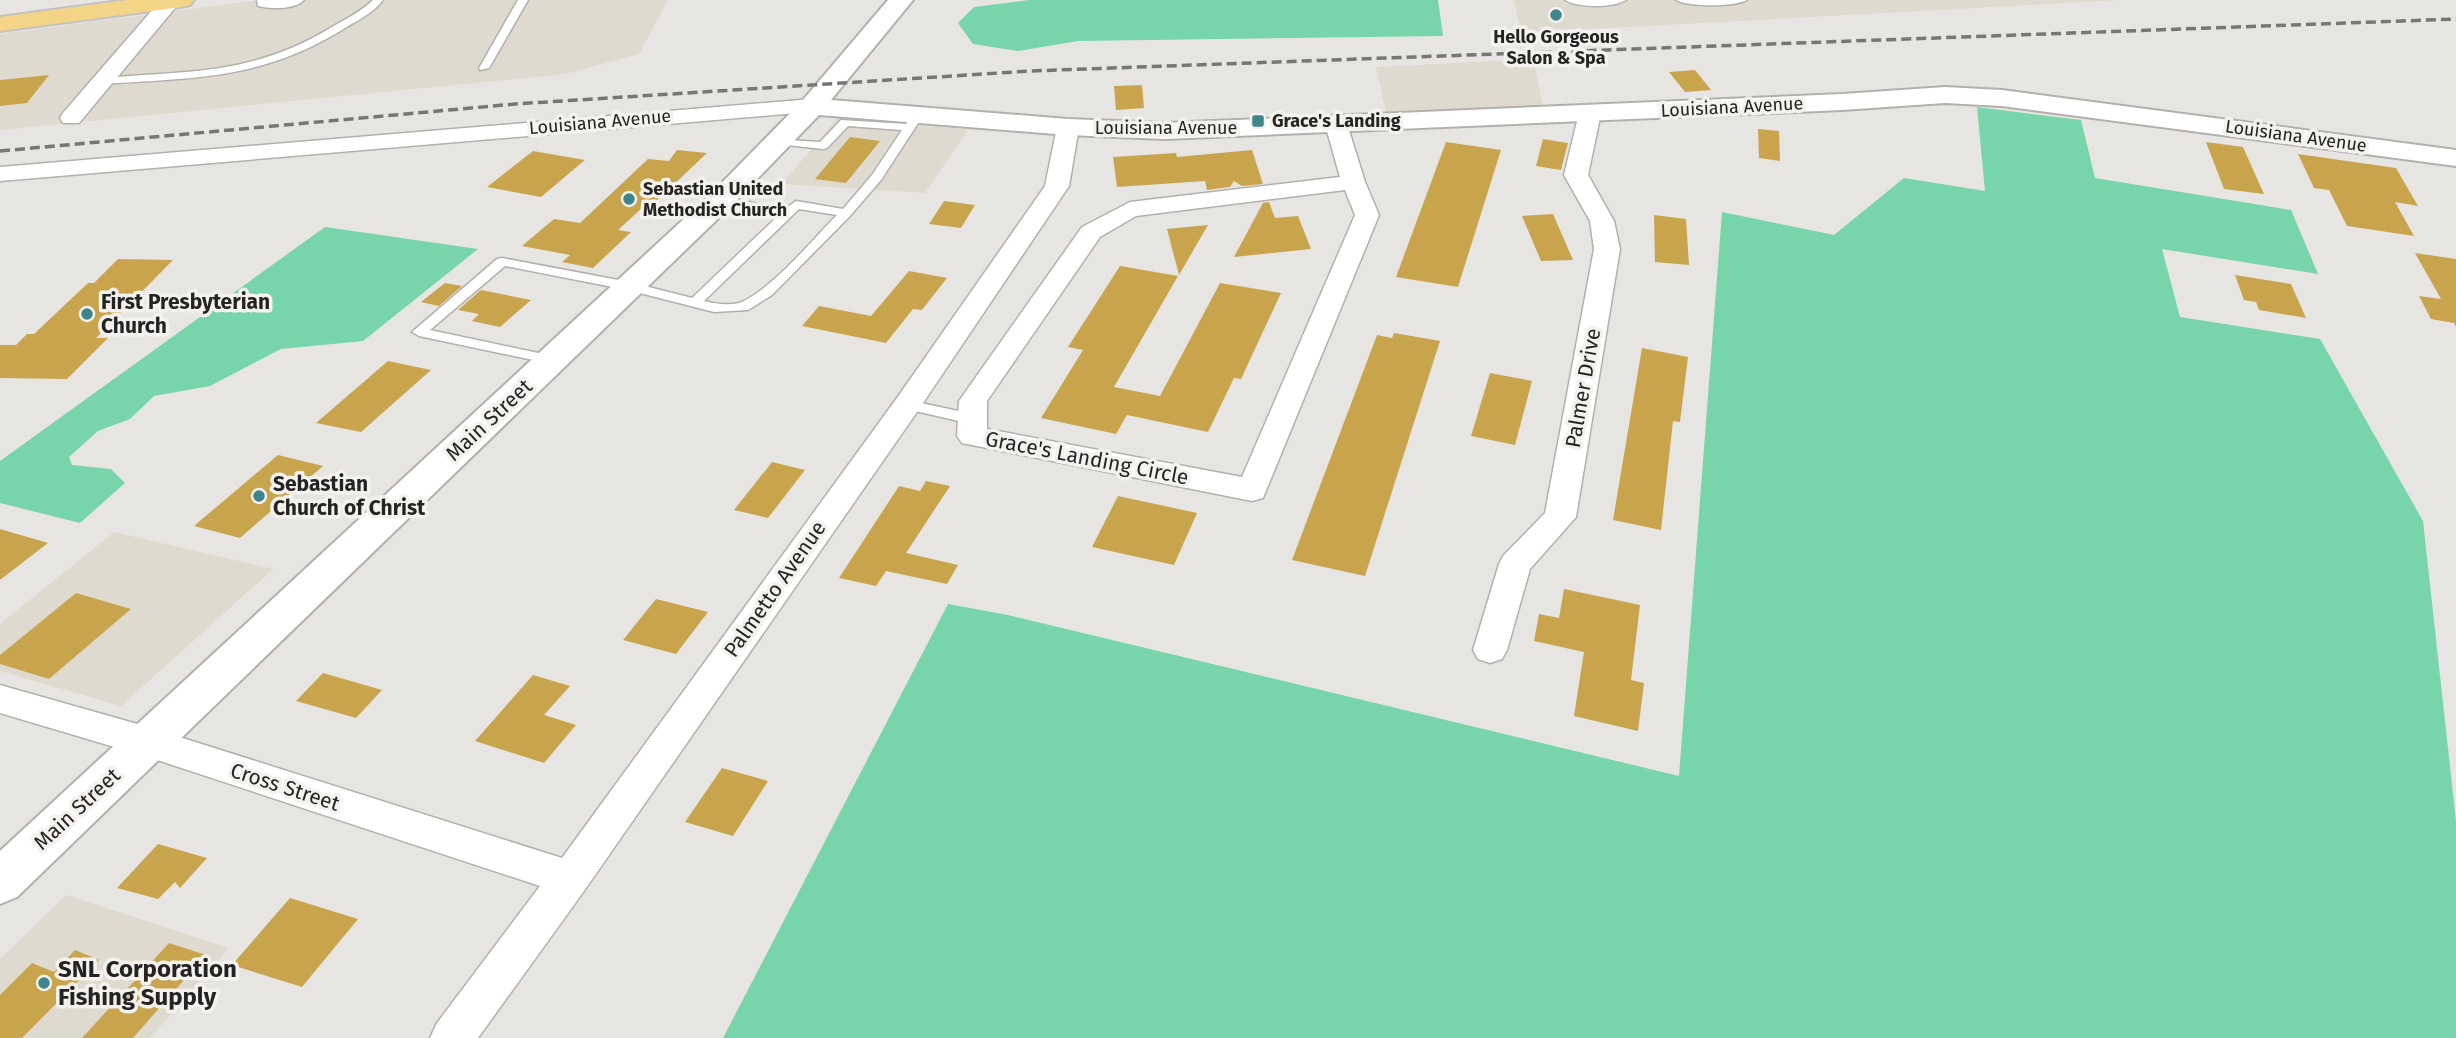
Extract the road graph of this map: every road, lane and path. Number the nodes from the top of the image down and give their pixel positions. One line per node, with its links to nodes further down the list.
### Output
1 (140, 0): 12 (main road)
2 (294, 0): 11 (street)
3 (378, 0): 16 (lane)
4 (523, 0): 15 (lane)
5 (901, 0): 17 (street, Main Street)
6 (1570, 0): 7 (lane)
7 (1621, 0)
8 (1681, 0): 9 (lane)
9 (1742, 0)
10 (176, 1): 12 (main road); 16 (street)
11 (265, 2)
12 (94, 5): 13 (main road); 14 (main road)
13 (0, 12)
14 (0, 24)
15 (484, 68)
16 (102, 81): 19 (street)
17 (812, 106): 20 (street, Louisiana Avenue); 23 (street, Main Street); 25 (street, Louisiana Avenue)
18 (1590, 113): 21 (street, Louisiana Avenue); 24 (street, Louisiana Avenue); 35 (street, Palmer Drive)
19 (71, 118)
20 (912, 121): 22 (street, Louisiana Avenue); 23 (lane); 29 (lane)
21 (1336, 124): 22 (street, Louisiana Avenue); 26 (street, Grace's Landing Circle)
22 (1068, 127): 33 (street, Palmetto Avenue)
23 (777, 141): 27 (street, Main Street)
24 (2456, 158)
25 (0, 174)
26 (1353, 182): 34 (street, Grace's Landing Circle); 34 (street, Grace's Landing Circle)
27 (722, 199): 28 (lane); 30 (street, Main Street)
28 (787, 213): 29 (lane); 31 (lane)
29 (846, 213): 31 (lane)
30 (629, 286): 31 (lane); 32 (street, Main Street); 32 (lane)
31 (695, 303)
32 (552, 360): 37 (street, Main Street)
33 (907, 405): 34 (lane); 38 (street, Palmetto Avenue)
34 (972, 419)
35 (1490, 650)
36 (0, 699): 37 (street, Cross Street)
37 (148, 742): 38 (street, Cross Street); 39 (street, Main Street)
38 (570, 878): 40 (street, Palmetto Avenue)
39 (0, 882)
40 (452, 1038)

